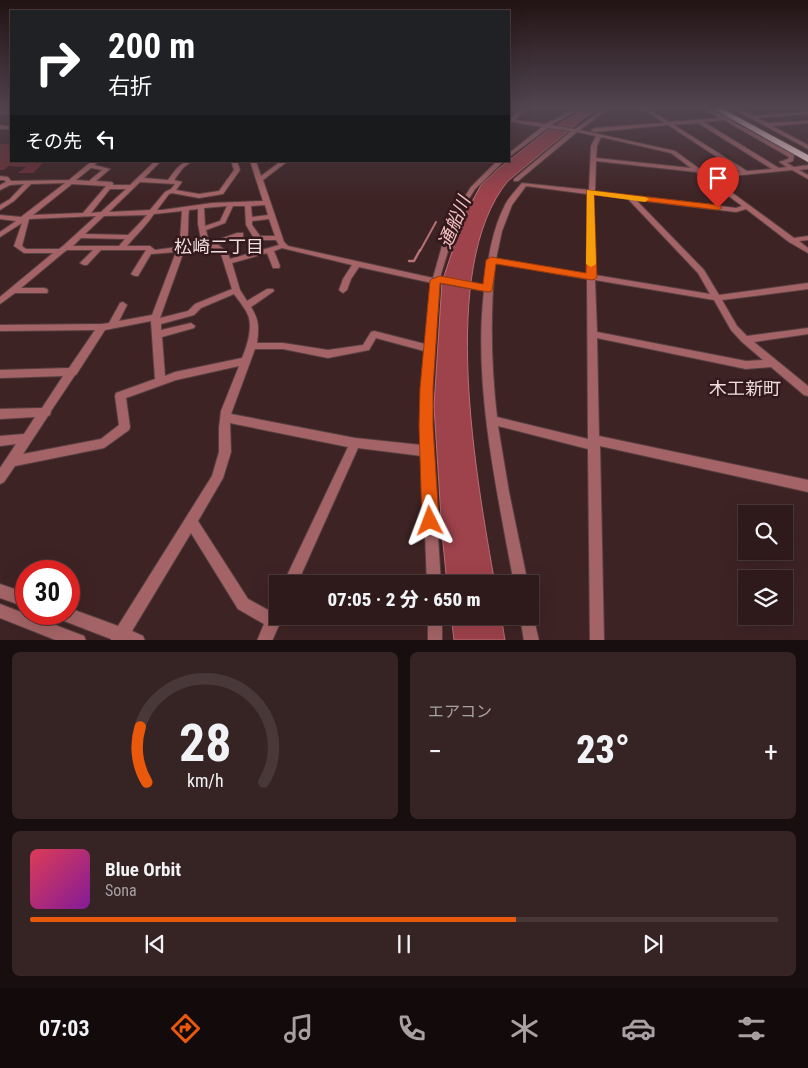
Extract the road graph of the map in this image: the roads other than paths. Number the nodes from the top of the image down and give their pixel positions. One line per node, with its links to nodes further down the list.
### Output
1 (531, 138): 14 (street)
2 (567, 138): 34 (street)
3 (598, 138): 15 (street)
4 (616, 138): 26 (street)
5 (690, 138): 28 (street)
6 (726, 138): 27 (street)
7 (760, 138): 25 (street)
8 (780, 138): 11 (highway)
9 (781, 138): 11 (street)
10 (808, 138): 11 (street)
11 (784, 140): 12 (street); 13 (highway); 16 (highway)
12 (808, 147)
13 (808, 153)
14 (510, 154)
15 (593, 159): 26 (street); 44 (street)
16 (808, 159)
17 (157, 162): 33 (street)
18 (188, 162): 39 (street)
19 (234, 162): 45 (street)
20 (254, 162): 32 (street)
21 (284, 162): 32 (street)
22 (500, 162): 85 (street)
23 (93, 163): 35 (street); 38 (street)
24 (808, 167): 25 (street)
25 (793, 169): 27 (street); 30 (street)
26 (696, 170): 29 (street)
27 (778, 170): 28 (street)
28 (746, 173): 29 (street)
29 (705, 177): 52 (street)
30 (808, 177)
31 (0, 178): 36 (street)
32 (262, 178): 47 (street)
33 (139, 180): 39 (street); 41 (street)
34 (516, 180)
35 (71, 181): 37 (street); 38 (street); 60 (street)
36 (9, 182): 37 (street); 42 (street)
37 (30, 182): 53 (street)
38 (91, 182): 40 (street)
39 (170, 182): 43 (street)
40 (109, 187): 41 (street); 56 (street)
41 (130, 187): 57 (street)
42 (0, 188)
43 (171, 191): 45 (street); 55 (street)
44 (591, 192): 46 (street); 78 (street); 84 (street)
45 (216, 194): 50 (street)
46 (630, 197): 52 (street); 93 (street)
47 (267, 203): 49 (street); 58 (street)
48 (230, 204): 49 (street); 50 (street); 62 (street)
49 (248, 204): 61 (street)
50 (212, 205): 51 (street)
51 (201, 206): 54 (street); 62 (street)
52 (746, 207): 68 (street)
53 (0, 208)
54 (186, 208): 55 (street); 75 (street)
55 (151, 212): 57 (street); 66 (street)
56 (86, 214): 57 (street); 60 (street)
57 (105, 214): 65 (street)
58 (272, 216): 61 (street); 69 (street)
59 (1, 218): 60 (street)
60 (24, 218): 63 (street); 74 (street)
61 (249, 220): 69 (street)
62 (202, 229): 70 (street)
63 (0, 235)
64 (240, 235): 70 (street)
65 (79, 236): 66 (street); 74 (street)
66 (130, 237): 72 (street)
67 (808, 238): 68 (street)
68 (792, 240): 77 (street)
69 (282, 242): 76 (street); 81 (street)
70 (212, 245): 75 (street); 79 (street)
71 (99, 248): 72 (street); 74 (street); 80 (street)
72 (121, 248): 73 (street)
73 (150, 249): 75 (street); 83 (street)
74 (63, 250): 88 (street)
75 (181, 250): 97 (street)
76 (270, 250): 79 (street); 82 (street)
77 (808, 252)
78 (491, 260): 84 (street); 87 (street)
79 (228, 262): 89 (street)
80 (84, 263)
81 (357, 264): 85 (street); 90 (street)
82 (276, 266)
83 (135, 274)
84 (592, 277): 93 (street); 102 (street)
85 (438, 280): 87 (street); 106 (street)
86 (808, 286): 93 (street)
87 (483, 288): 116 (street)
88 (14, 290): 91 (street); 94 (street)
89 (236, 290): 96 (street); 97 (street)
90 (343, 290)
91 (44, 291)
92 (270, 291): 96 (street)
93 (716, 298): 104 (street)
94 (0, 301)
95 (123, 305): 98 (street)
96 (246, 306): 105 (street)
97 (155, 319): 98 (street); 103 (street)
98 (107, 326): 100 (street); 109 (street)
99 (190, 326): 103 (street)
100 (0, 328)
101 (808, 331): 104 (street)
102 (592, 334): 108 (street); 120 (street)
103 (156, 335): 111 (street)
104 (745, 340): 108 (street)
105 (252, 346): 106 (street); 107 (street)
106 (429, 349): 121 (street)
107 (246, 361): 111 (street); 115 (street)
108 (772, 363): 112 (street)
109 (73, 372): 110 (street); 113 (street)
110 (0, 374)
111 (160, 380): 122 (street)
112 (808, 392)
113 (46, 412): 114 (street); 117 (street)
114 (0, 414)
115 (225, 416): 119 (street); 125 (street)
116 (492, 420): 120 (street); 128 (street)
117 (28, 438): 118 (street); 122 (street)
118 (0, 441)
119 (355, 443): 121 (street); 126 (street)
120 (594, 443): 124 (street); 143 (street)
121 (427, 451): 127 (street)
122 (12, 461): 123 (street)
123 (0, 478)
124 (808, 486)
125 (191, 521): 132 (street); 137 (street)
126 (294, 575)
127 (434, 575)
128 (519, 575)
129 (0, 591): 130 (street)
130 (15, 596)
131 (0, 611): 138 (street)
132 (269, 614)
133 (80, 621): 137 (street)
134 (271, 625): 140 (street)
135 (435, 625): 141 (street)
136 (529, 625): 142 (street)
137 (120, 638): 139 (street)
138 (79, 640)
139 (138, 640)
140 (264, 640)
141 (435, 640)
142 (532, 640)
143 (597, 640)

